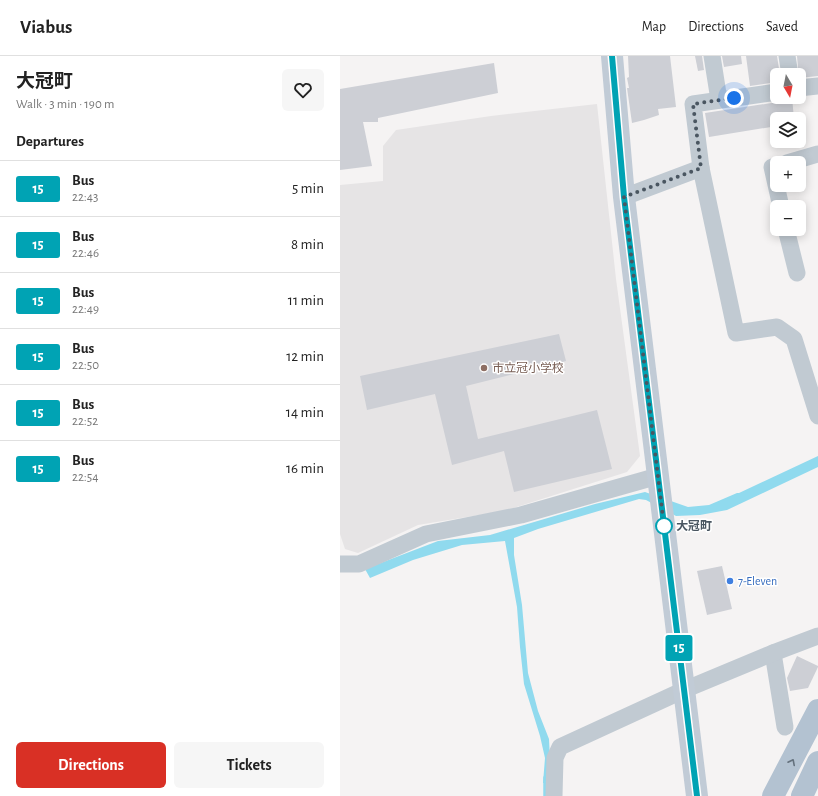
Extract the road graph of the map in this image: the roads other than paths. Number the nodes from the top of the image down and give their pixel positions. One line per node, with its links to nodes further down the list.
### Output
1 (612, 56): 12 (street)
2 (712, 56): 8 (street)
3 (787, 56): 4 (street)
4 (789, 68)
5 (818, 86): 6 (street)
6 (806, 87)
7 (770, 93): 8 (street)
8 (719, 100): 11 (street)
9 (818, 154): 10 (street)
10 (806, 157)
11 (701, 168): 12 (street); 15 (street)
12 (624, 197): 16 (street)
13 (788, 236): 14 (street)
14 (797, 273)
15 (818, 416)
16 (660, 493): 17 (street); 20 (street)
17 (340, 565)
18 (818, 636): 19 (street)
19 (773, 653): 20 (street); 22 (street)
20 (684, 690): 24 (street); 25 (street)
21 (818, 710): 26 (main road, one-way to 21)
22 (785, 727)
23 (818, 762): 27 (main road)
24 (554, 796)
25 (697, 796)
26 (773, 796)
27 (802, 796)

